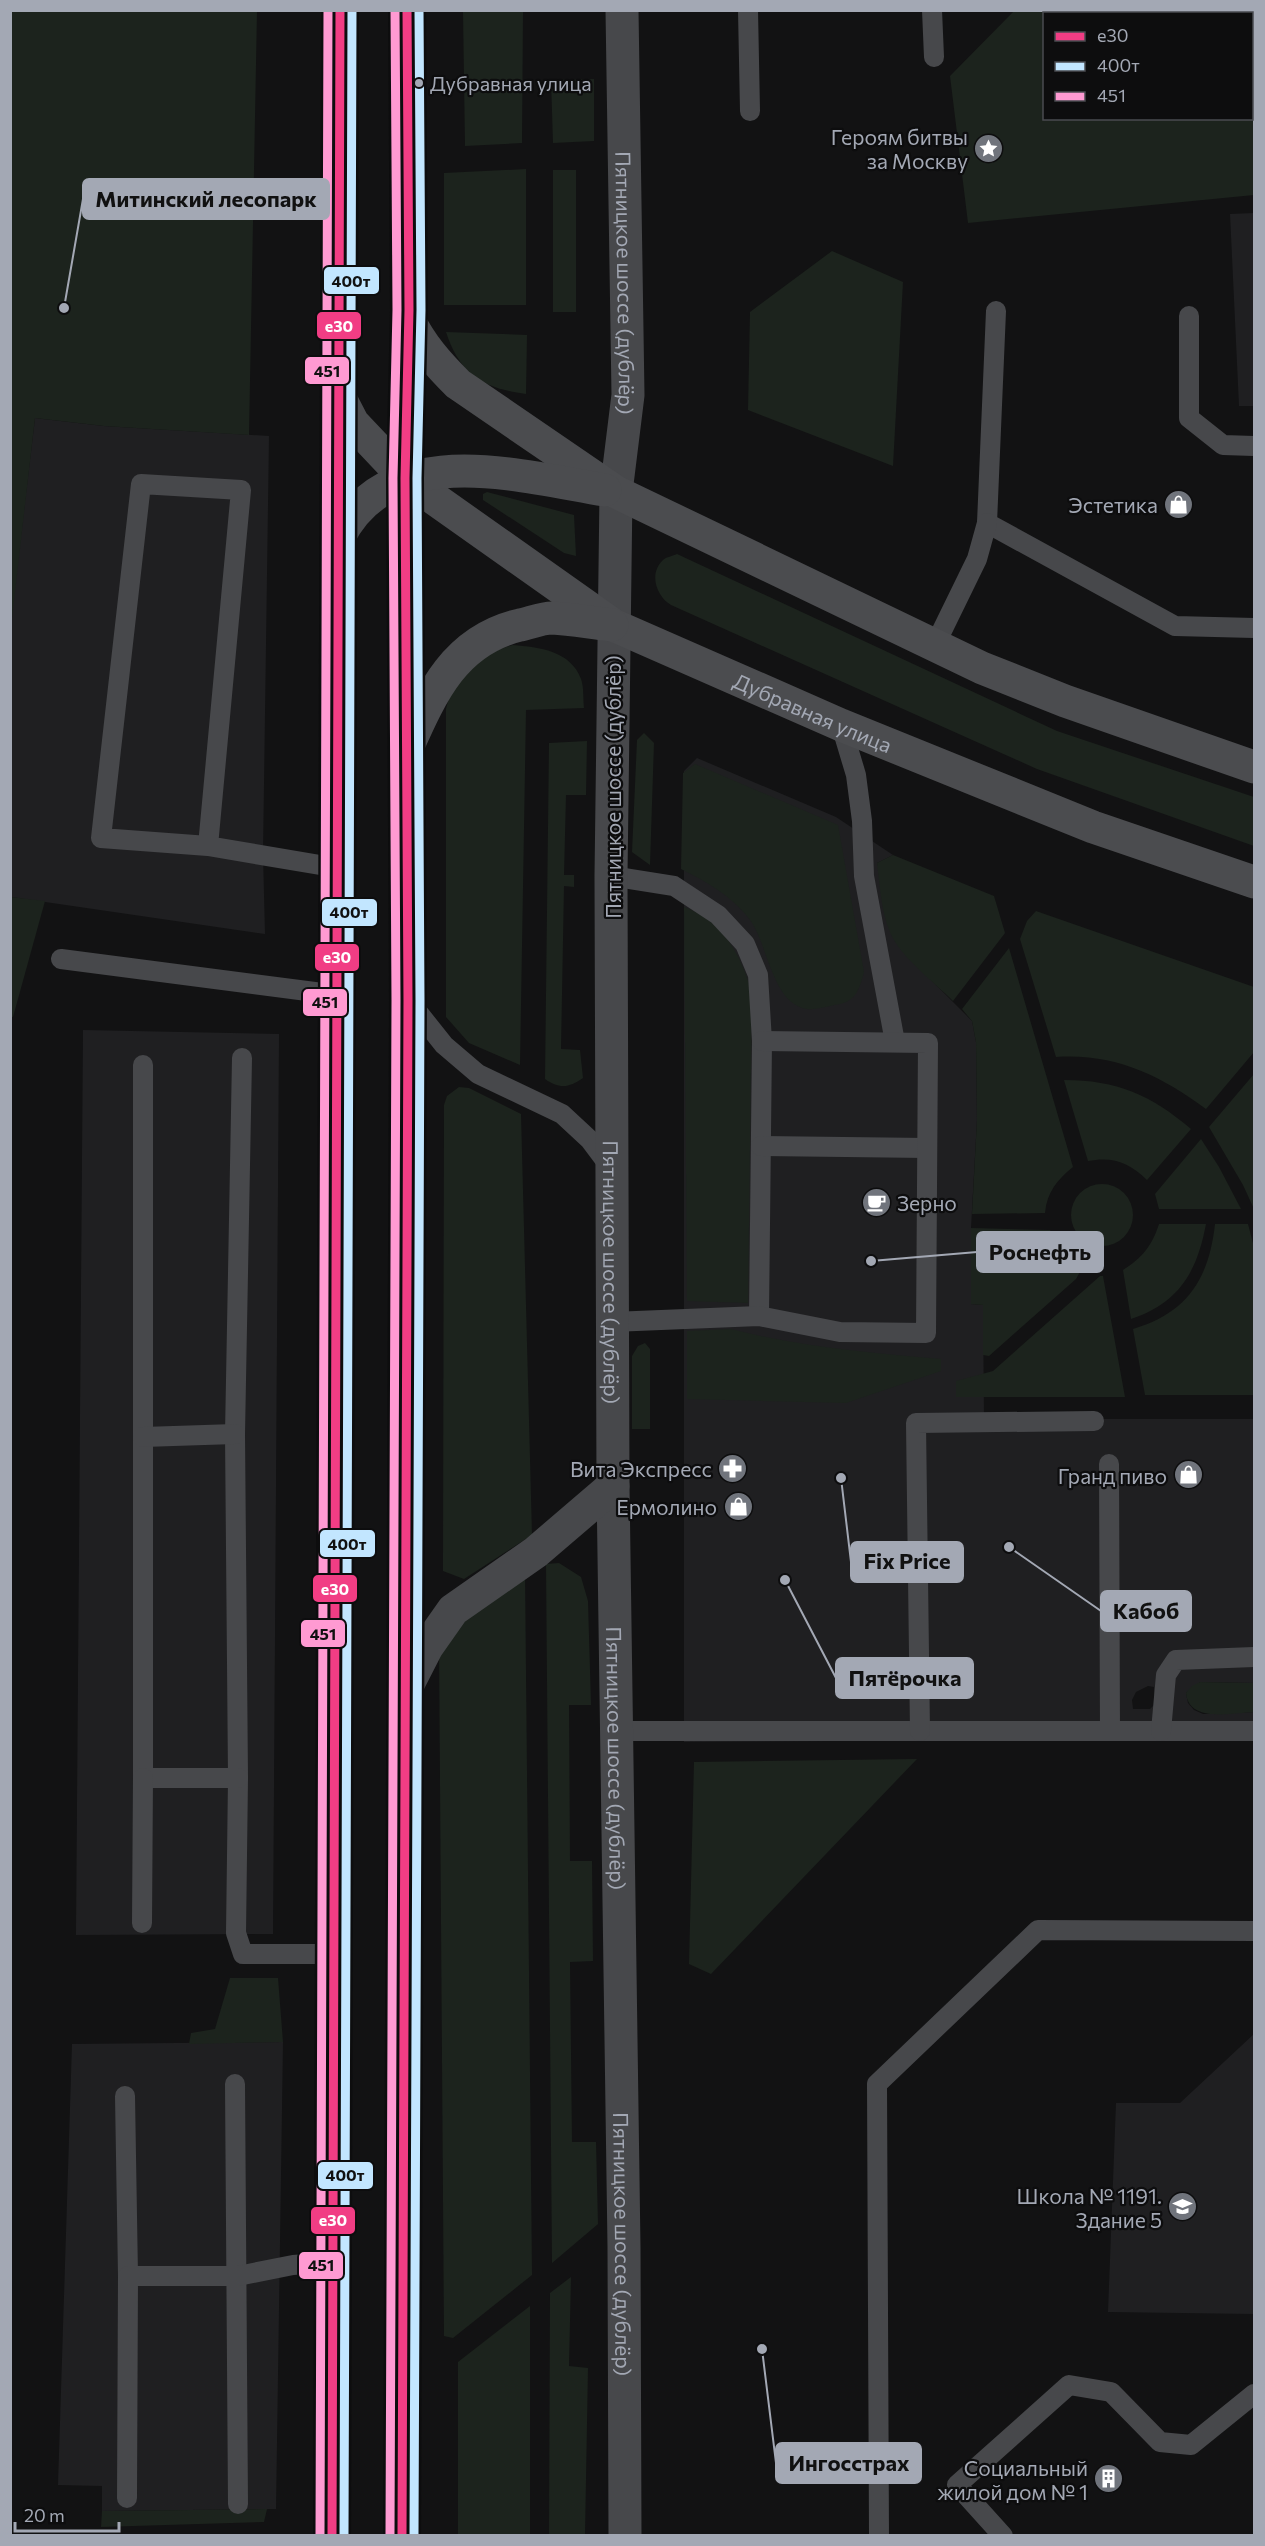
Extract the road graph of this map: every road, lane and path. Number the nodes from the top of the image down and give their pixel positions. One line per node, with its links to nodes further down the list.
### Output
1 (340, 10): 11 (main road)
2 (407, 10): 10 (main road)
3 (622, 10): 14 (street, Пятницкое шоссе (дублёр))
4 (747, 10): 7 (lane)
5 (932, 10): 6 (lane)
6 (934, 57)
7 (750, 111)
8 (996, 311): 15 (lane)
9 (1189, 316): 12 (lane)
10 (408, 320): 13 (main road); 14 (main road)
11 (339, 396): 13 (main road, Дубравная улица); 16 (main road)
12 (1254, 446)
13 (405, 478): 14 (main road); 16 (main road); 17 (main road, Дубравная улица); 21 (main road)
14 (616, 492): 17 (street, Пятницкое шоссе (дублёр)); 19 (main road)
15 (987, 524): 18 (lane); 19 (lane)
16 (339, 537): 24 (main road)
17 (614, 625): 20 (main road, Дубравная улица); 21 (main road); 25 (street, Пятницкое шоссе (дублёр))
18 (1254, 628)
19 (935, 645): 22 (main road)
20 (841, 725): 26 (main road, Дубравная улица); 31 (lane)
21 (407, 748): 29 (main road)
22 (1254, 767)
23 (208, 846): 23 (lane); 24 (lane)
24 (338, 868): 28 (main road)
25 (611, 876): 30 (lane); 36 (street, Пятницкое шоссе (дублёр))
26 (1254, 882)
27 (61, 959): 28 (lane)
28 (338, 995): 55 (main road)
29 (408, 1000): 36 (lane); 45 (main road)
30 (762, 1041): 31 (lane); 34 (lane)
31 (895, 1042): 35 (lane)
32 (242, 1058): 40 (lane)
33 (143, 1065): 41 (lane)
34 (761, 1146): 35 (lane); 37 (lane)
35 (927, 1148): 37 (lane)
36 (611, 1168): 38 (street, Пятницкое шоссе (дублёр))
37 (759, 1316): 38 (lane)
38 (612, 1322): 43 (street, Пятницкое шоссе (дублёр))
39 (1094, 1421): 47 (lane)
40 (235, 1434): 41 (lane); 52 (lane)
41 (143, 1437): 51 (lane)
42 (1109, 1464): 48 (lane)
43 (614, 1486): 45 (street); 46 (street, Пятницкое шоссе (дублёр))
44 (1254, 1657): 49 (lane)
45 (404, 1692): 65 (main road)
46 (616, 1731): 47 (lane); 66 (street, Пятницкое шоссе (дублёр))
47 (920, 1731): 48 (lane)
48 (1110, 1731): 49 (lane)
49 (1161, 1731): 50 (lane)
50 (1254, 1731)
51 (143, 1778): 52 (lane); 53 (lane)
52 (238, 1778): 55 (lane)
53 (142, 1923)
54 (1254, 1931): 67 (lane)
55 (334, 1954): 58 (main road)
56 (235, 2084): 60 (lane)
57 (124, 2096): 59 (lane)
58 (332, 2262): 60 (lane); 64 (main road)
59 (128, 2276): 60 (lane); 62 (lane)
60 (238, 2276): 63 (lane)
61 (1254, 2394): 68 (lane)
62 (127, 2498)
63 (238, 2504)
64 (332, 2535)
65 (402, 2535)
66 (624, 2535)
67 (879, 2535)
68 (1003, 2535)

